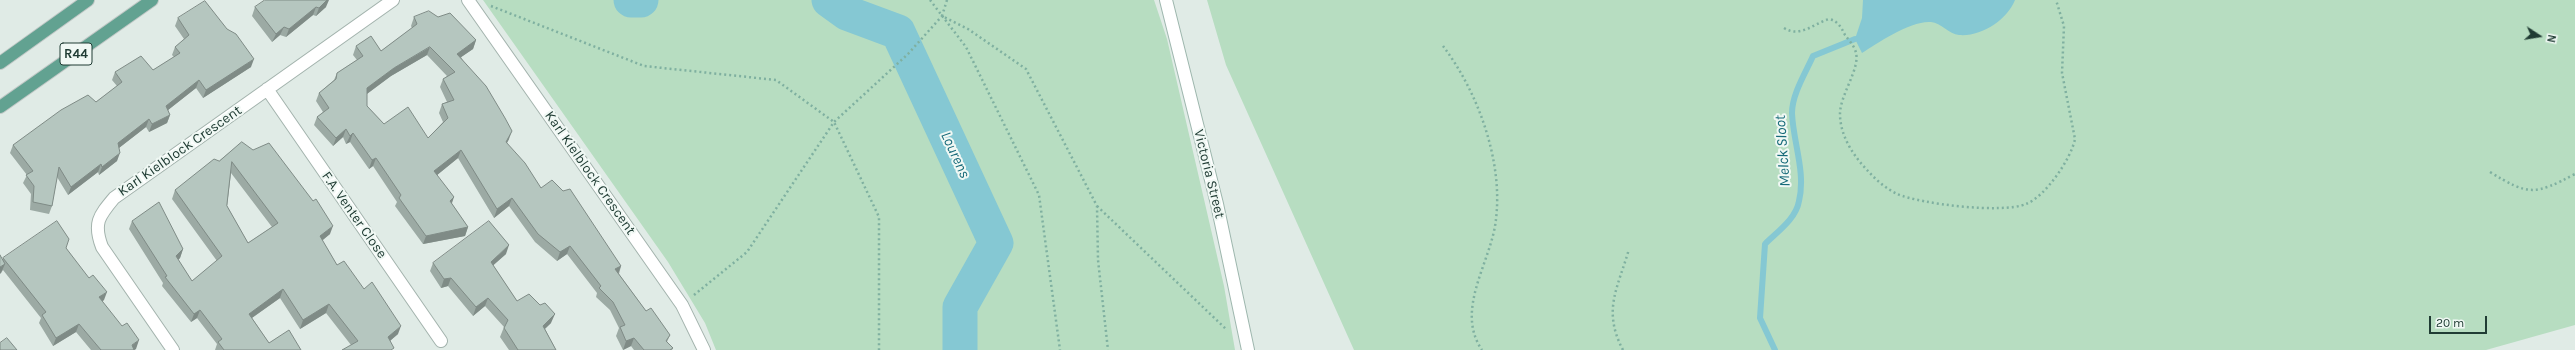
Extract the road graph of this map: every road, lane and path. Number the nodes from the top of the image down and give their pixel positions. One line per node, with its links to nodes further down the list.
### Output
1 (88, 0): 13 (main road, R44)
2 (152, 0): 15 (main road, R44)
3 (393, 0): 14 (street, Karl Kielblock Crescent)
4 (468, 0): 21 (street, Karl Kielblock Crescent)
5 (930, 0): 10 (path)
6 (947, 0): 10 (path)
7 (1166, 0): 29 (street, Victoria Street)
8 (2056, 0): 11 (path)
9 (485, 4): 16 (path)
10 (942, 16): 16 (path); 19 (path); 27 (path)
11 (1784, 28)
12 (1443, 46): 30 (path)
13 (0, 63)
14 (267, 90): 23 (street, F.A. Venter Close); 24 (street, Karl Kielblock Crescent)
15 (0, 107)
16 (834, 122): 21 (path); 26 (path)
17 (2490, 172): 18 (path)
18 (2575, 174)
19 (1097, 206): 22 (path); 28 (path)
20 (1629, 249): 31 (path)
21 (682, 304): 25 (street, Karl Kielblock Crescent)
22 (1228, 331)
23 (441, 341)
24 (173, 350)
25 (704, 350)
26 (879, 350)
27 (1060, 350)
28 (1108, 350)
29 (1248, 350)
30 (1482, 350)
31 (1623, 350)

